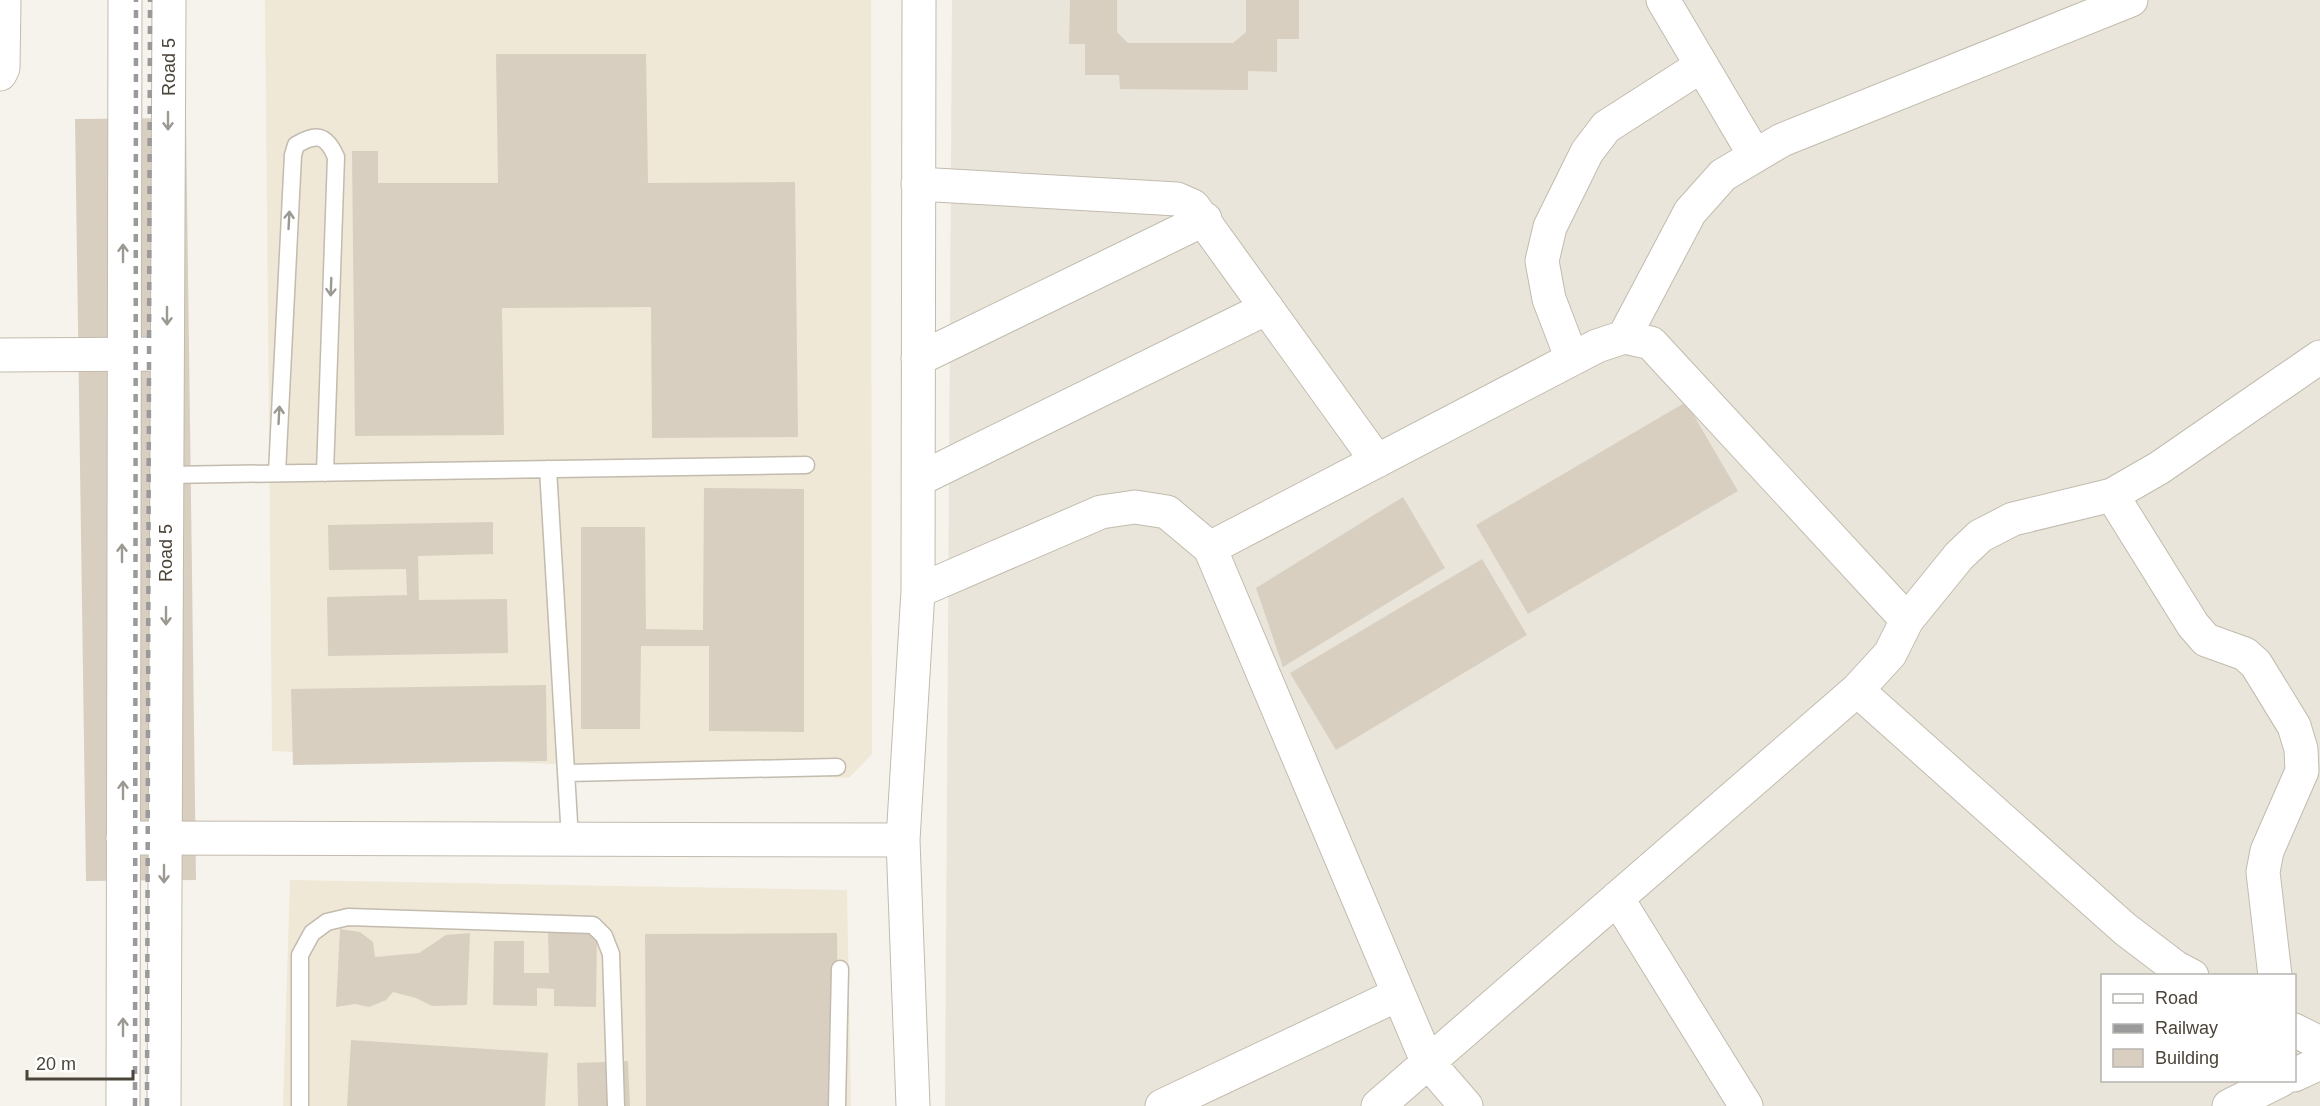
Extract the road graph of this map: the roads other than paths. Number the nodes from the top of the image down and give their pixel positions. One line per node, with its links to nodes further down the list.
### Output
1 (4, 0): 8 (street)
2 (125, 0): 16 (street, one-way to 2)
3 (169, 0): 14 (street, Road 5, one-way to 14)
4 (919, 0): 10 (street)
5 (1663, 0): 7 (street)
6 (2131, 0): 9 (street)
7 (1701, 66): 9 (street); 19 (street)
8 (0, 74)
9 (1754, 154): 13 (street)
10 (918, 184): 11 (street); 18 (street)
11 (1205, 219): 12 (street); 18 (street)
12 (1267, 308): 20 (street); 26 (street)
13 (1624, 337): 19 (street); 30 (street)
14 (167, 354): 16 (street); 25 (street, Road 5)
15 (0, 355): 16 (street)
16 (122, 355): 34 (street, one-way to 16)
17 (2320, 357): 27 (street)
18 (918, 359): 26 (street)
19 (1572, 359): 20 (street)
20 (1377, 461): 28 (street)
21 (806, 465): 22 (lane)
22 (548, 469): 23 (lane); 33 (lane)
23 (325, 473): 24 (lane); 24 (lane, one-way to 23)
24 (277, 474): 25 (lane)
25 (167, 476): 35 (street, Road 5, one-way to 35)
26 (918, 480): 29 (street)
27 (2112, 495): 30 (street); 41 (street)
28 (1210, 548): 29 (street); 42 (street)
29 (918, 591): 37 (street)
30 (1907, 620): 31 (street)
31 (1857, 690): 38 (street); 40 (street)
32 (837, 767): 33 (lane)
33 (567, 773): 36 (lane)
34 (123, 838): 35 (street); 49 (street, one-way to 34)
35 (164, 838): 36 (street); 50 (street, Road 5, one-way to 50)
36 (570, 839): 37 (street)
37 (903, 840): 54 (street)
38 (1617, 898): 45 (street); 58 (street)
39 (840, 969): 53 (lane)
40 (2190, 974)
41 (2275, 974)
42 (1397, 995): 45 (street); 55 (street)
43 (2296, 1031): 44 (street)
44 (2320, 1044)
45 (1427, 1061): 56 (street); 57 (street)
46 (2320, 1064): 47 (street)
47 (2296, 1075)
48 (2277, 1082): 59 (street)
49 (123, 1106)
50 (164, 1106)
51 (300, 1106): 52 (lane)
52 (616, 1106)
53 (837, 1106)
54 (913, 1106)
55 (1161, 1106)
56 (1378, 1106)
57 (1466, 1106)
58 (1746, 1106)
59 (2229, 1106)

